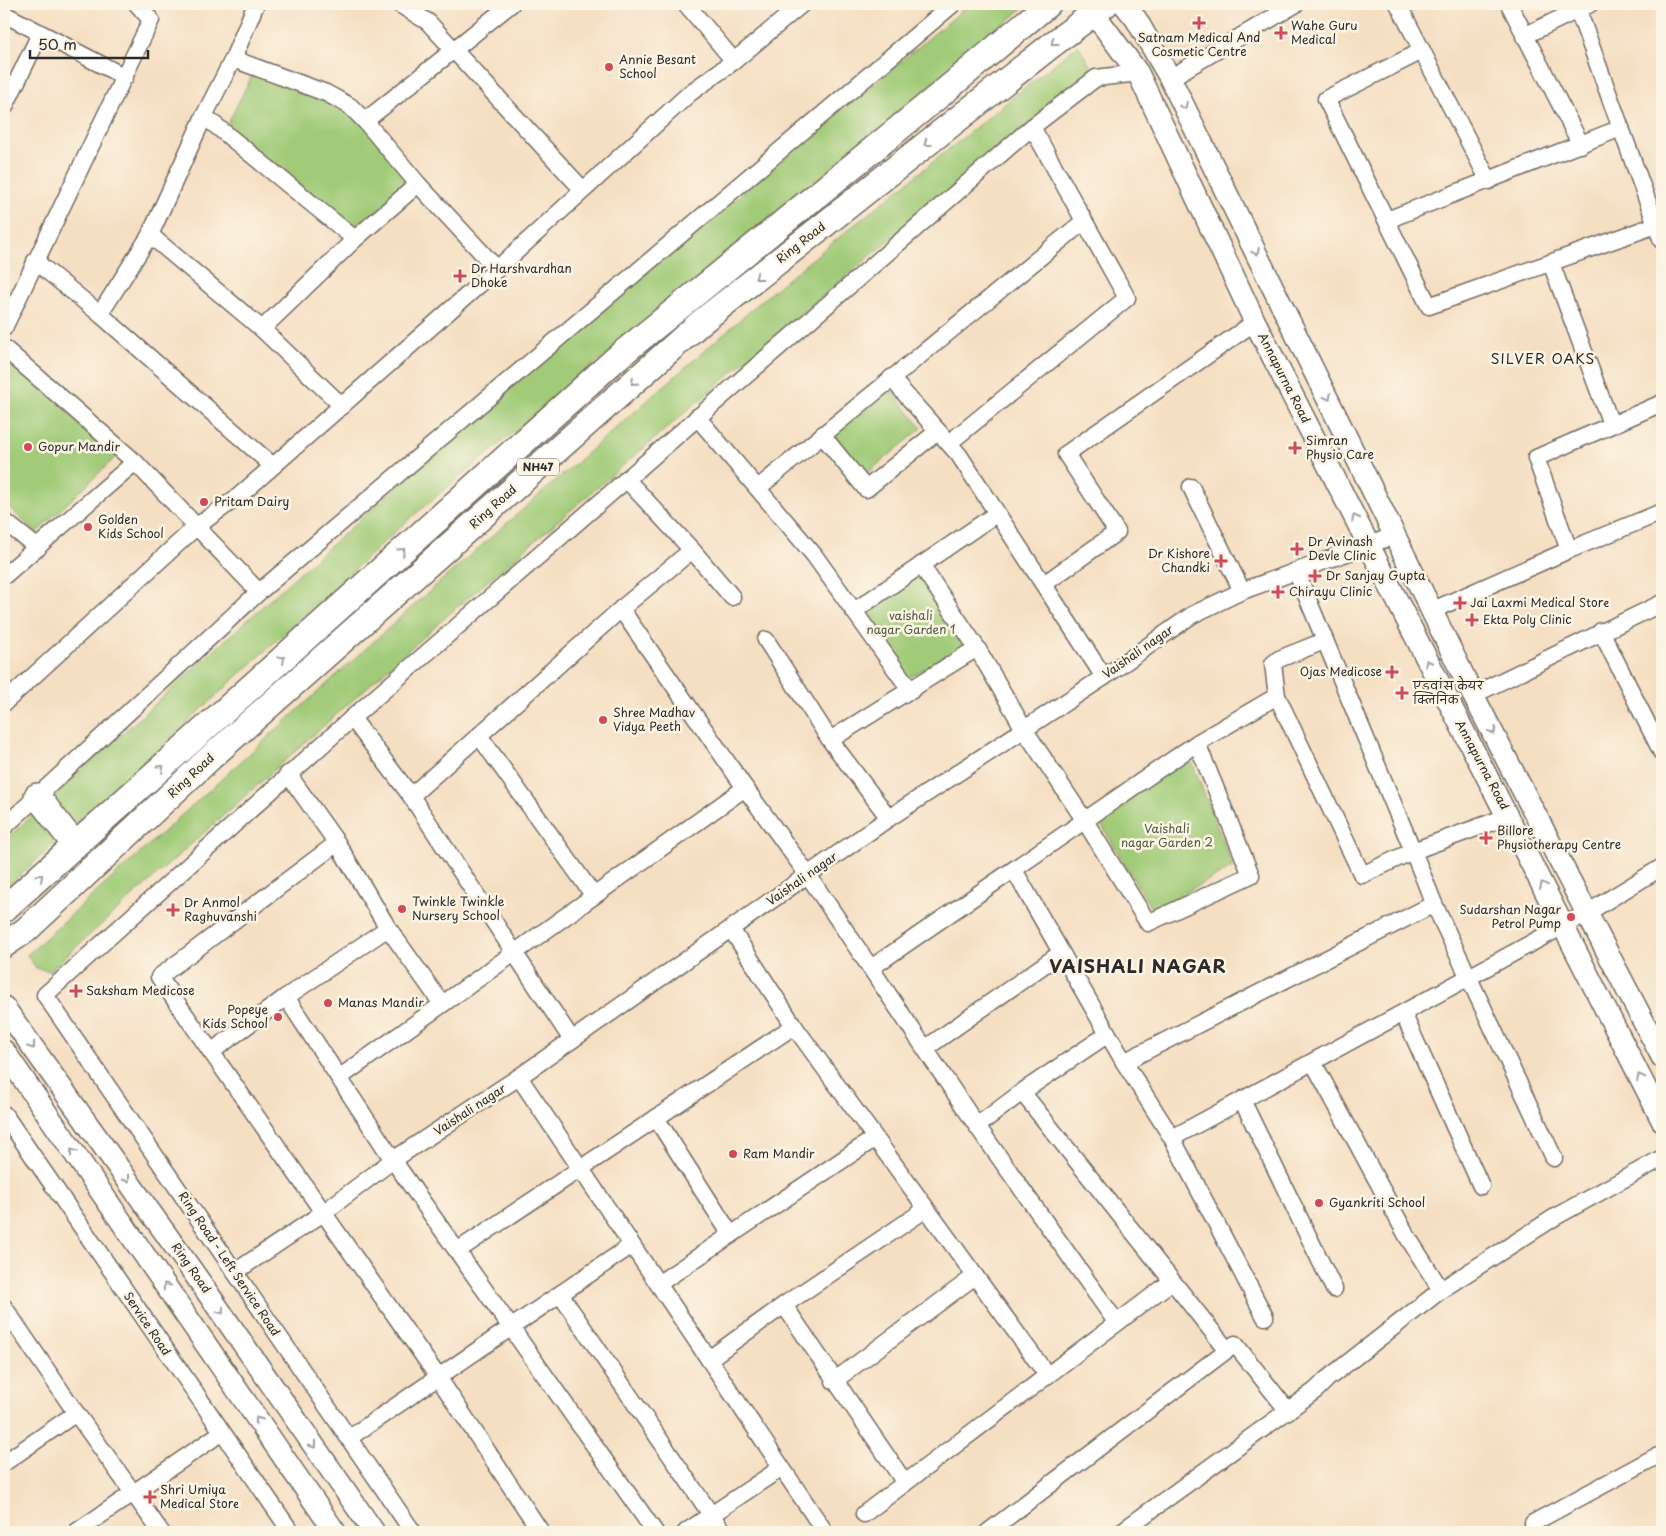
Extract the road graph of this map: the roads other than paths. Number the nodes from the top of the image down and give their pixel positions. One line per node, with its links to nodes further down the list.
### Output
1 (137, 4): 23 (street)
2 (256, 4): 20 (street)
3 (399, 4): 18 (street)
4 (511, 4): 18 (street)
5 (686, 4): 21 (street)
6 (802, 4): 21 (street)
7 (953, 4): 74 (street)
8 (1048, 4): 104 (highway, Ring Road, one-way to 8)
9 (1124, 4): 24 (main road, Annapurna Road)
10 (1296, 4): 24 (street)
11 (1398, 4): 19 (street)
12 (1509, 4): 17 (street)
13 (1095, 7): 22 (main road, Annapurna Road); 116 (highway, Ring Road / NH47, one-way to 116)
14 (1584, 7): 17 (street); 29 (street)
15 (4, 14): 16 (street)
16 (40, 34): 23 (street); 25 (street)
17 (1524, 36): 30 (street)
18 (455, 50): 27 (street); 33 (street)
19 (1422, 51): 31 (street); 34 (street)
20 (233, 59): 26 (street); 27 (street)
21 (734, 61): 33 (street)
22 (1138, 73): 28 (street); 43 (main road, Annapurna Road)
23 (125, 76): 39 (street)
24 (1170, 78): 64 (main road, Annapurna Road, one-way to 64)
25 (4, 108)
26 (204, 116): 36 (street); 38 (street)
27 (365, 121): 32 (street)
28 (1032, 127): 35 (street); 50 (street)
29 (1621, 128): 30 (street); 37 (street)
30 (1581, 145): 31 (street)
31 (1489, 181): 34 (street)
32 (418, 184): 38 (street); 41 (street)
33 (582, 190): 41 (street)
34 (1387, 220): 40 (street)
35 (1083, 222): 47 (street); 54 (street)
36 (150, 235): 42 (street); 45 (street)
37 (1661, 236): 40 (street)
38 (355, 239): 45 (street)
39 (35, 260): 42 (street); 44 (street)
40 (1550, 263): 51 (street)
41 (497, 269): 49 (street)
42 (100, 314): 56 (street)
43 (1255, 322): 65 (main road, Annapurna Road, one-way to 43); 72 (street)
44 (4, 328)
45 (262, 329): 49 (street)
46 (4, 348): 55 (street)
47 (892, 378): 52 (street); 53 (street)
48 (1662, 403): 51 (street)
49 (342, 406): 56 (street)
50 (698, 417): 57 (street); 59 (street)
51 (1611, 424): 68 (street)
52 (938, 431): 53 (street); 54 (street)
53 (822, 435): 59 (street)
54 (949, 443): 61 (street)
55 (135, 462): 63 (street); 66 (street)
56 (273, 466): 63 (street)
57 (626, 479): 67 (street); 89 (street)
58 (1191, 486): 73 (street)
59 (758, 488): 79 (street)
60 (1662, 512): 68 (street)
61 (996, 514): 69 (street); 72 (street)
62 (4, 521): 66 (street)
63 (197, 526): 74 (street); 88 (street)
64 (1396, 535): 65 (street, Vaishali nagar); 78 (main road, Annapurna Road)
65 (1369, 545): 70 (street, Vaishali nagar); 99 (main road, Annapurna Road, one-way to 65)
66 (38, 548): 71 (street)
67 (692, 550): 75 (street); 77 (street)
68 (1569, 550): 78 (street)
69 (921, 565): 79 (street); 83 (street)
70 (1296, 571): 73 (street, Vaishali nagar); 82 (street)
71 (4, 576)
72 (1044, 584): 84 (street)
73 (1242, 591): 84 (street, Vaishali nagar)
74 (259, 592): 97 (street)
75 (732, 598)
76 (1662, 603): 80 (street)
77 (621, 610): 91 (street); 96 (street)
78 (1433, 610): 86 (main road, Annapurna Road)
79 (854, 611): 85 (street)
80 (1602, 631): 86 (street); 94 (street)
81 (766, 640): 92 (street)
82 (1324, 640): 87 (street); 105 (street)
83 (977, 648): 85 (street); 90 (street)
84 (1104, 676): 90 (street, Vaishali nagar)
85 (911, 691): 92 (street)
86 (1473, 695): 112 (main road, Annapurna Road, one-way to 112)
87 (1277, 696): 93 (street); 105 (street)
88 (4, 703)
89 (352, 718): 95 (street); 98 (street)
90 (1024, 729): 100 (street, Vaishali nagar); 101 (street)
91 (480, 737): 98 (street); 109 (street)
92 (830, 740): 100 (street)
93 (1197, 743): 101 (street); 101 (street)
94 (1662, 753)
95 (288, 774): 103 (street); 154 (street, Ring Road - Left Service Road)
96 (745, 788): 108 (street); 109 (street)
97 (37, 796): 102 (street); 104 (highway)
98 (411, 796): 117 (street)
99 (1509, 816): 105 (street); 113 (main road, Annapurna Road, one-way to 99)
100 (889, 818): 108 (street, Vaishali nagar)
101 (1085, 821): 107 (street)
102 (4, 826)
103 (337, 843): 114 (street); 130 (street)
104 (75, 845): 111 (highway, Ring Road, one-way to 104)
105 (1413, 852): 110 (street)
106 (1662, 867): 112 (street)
107 (1014, 870): 118 (street); 119 (street)
108 (808, 874): 115 (street, Vaishali nagar); 119 (street)
109 (594, 896): 117 (street)
110 (1434, 904): 120 (street); 132 (street)
111 (4, 909)
112 (1587, 913): 113 (street); 131 (main road, Annapurna Road)
113 (1563, 926): 120 (street); 140 (main road, Annapurna Road, one-way to 113)
114 (388, 928): 121 (street); 122 (street)
115 (731, 929): 125 (street); 127 (street, Vaishali nagar)
116 (4, 945)
117 (514, 952): 122 (street); 127 (street)
118 (1061, 953): 126 (street); 128 (street)
119 (871, 968): 128 (street)
120 (1469, 977): 124 (street); 144 (street)
121 (286, 997): 130 (street); 135 (street)
122 (442, 1004): 135 (street)
123 (4, 1007): 187 (main road, Ring Road, one-way to 187)
124 (1403, 1013): 133 (street); 148 (street)
125 (794, 1026): 139 (street); 142 (street)
126 (1108, 1034): 132 (street); 136 (street)
127 (572, 1040): 134 (street, Vaishali nagar)
128 (926, 1048): 141 (street)
129 (4, 1051): 186 (main road, one-way to 129)
130 (210, 1052): 150 (street)
131 (1662, 1057)
132 (1124, 1062): 143 (street)
133 (1313, 1062): 137 (street); 159 (street)
134 (519, 1077): 146 (street, Vaishali nagar); 147 (street)
135 (339, 1078): 146 (street)
136 (1022, 1092): 141 (street); 156 (street)
137 (1242, 1100): 143 (street); 158 (street)
138 (4, 1114): 173 (street, Service Road)
139 (656, 1118): 147 (street); 151 (street)
140 (1662, 1120)
141 (977, 1126): 164 (street)
142 (875, 1138): 149 (street); 151 (street)
143 (1172, 1138): 163 (street)
144 (1554, 1158)
145 (1662, 1158): 159 (street)
146 (393, 1160): 150 (street, Vaishali nagar); 153 (street)
147 (581, 1168): 152 (street); 153 (street)
148 (1481, 1186)
149 (926, 1210): 155 (street); 161 (street)
150 (323, 1213): 154 (street, Vaishali nagar); 169 (street)
151 (731, 1235): 157 (street)
152 (632, 1245): 157 (street); 160 (street)
153 (457, 1251): 165 (street)
154 (236, 1272): 174 (street, Ring Road - Left Service Road)
155 (975, 1276): 168 (street); 170 (street)
156 (1171, 1282): 164 (street); 166 (street)
157 (658, 1284): 167 (street)
158 (1334, 1290)
159 (1441, 1290): 171 (street)
160 (560, 1294): 165 (street); 181 (street)
161 (784, 1305): 167 (street); 170 (street)
162 (4, 1307): 172 (street)
163 (1266, 1317)
164 (1117, 1323): 168 (street)
165 (511, 1327): 169 (street); 190 (street)
166 (1227, 1350): 171 (street); 194 (street)
167 (708, 1359): 177 (street)
168 (1047, 1375): 178 (street)
169 (438, 1377): 174 (street); 189 (street)
170 (834, 1381): 178 (street)
171 (1288, 1411): 195 (street)
172 (76, 1413): 176 (street); 179 (street)
173 (221, 1433): 179 (street); 185 (street, Service Road)
174 (349, 1438): 188 (street, Ring Road - Left Service Road)
175 (1660, 1462): 182 (street)
176 (4, 1463)
177 (781, 1468): 181 (street); 193 (street)
178 (905, 1483): 180 (street)
179 (134, 1492): 183 (street); 184 (street)
180 (864, 1514)
181 (710, 1516): 191 (street); 192 (street)
182 (1533, 1523)
183 (76, 1532)
184 (161, 1532)
185 (291, 1532)
186 (335, 1532)
187 (374, 1532)
188 (414, 1532)
189 (541, 1532)
190 (655, 1532)
191 (686, 1532)
192 (724, 1532)
193 (825, 1532)
194 (988, 1532)
195 (1121, 1532)

